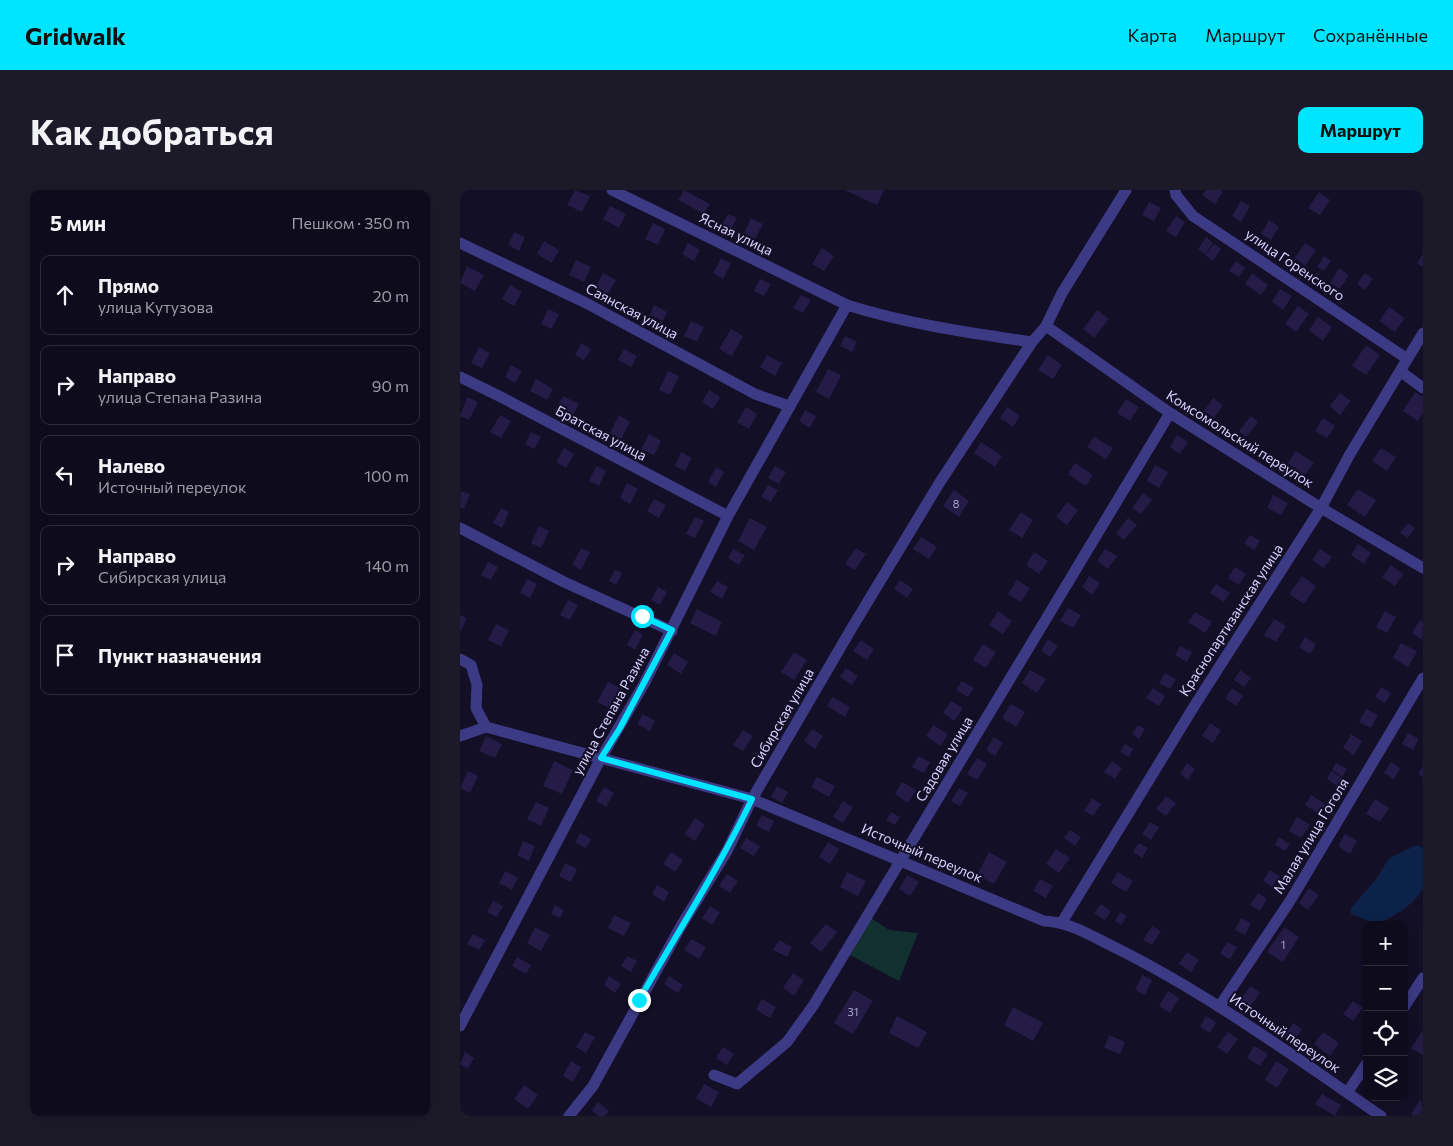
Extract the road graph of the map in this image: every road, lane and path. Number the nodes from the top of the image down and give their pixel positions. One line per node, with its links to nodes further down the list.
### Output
1 (612, 190): 5 (street, Ясная улица)
2 (1126, 190): 6 (street, Сибирская улица)
3 (1175, 190): 9 (street, улица Горенского)
4 (460, 243): 13 (street, Саянская улица)
5 (847, 305): 8 (street, Ясная улица); 13 (street, улица Степана Разина)
6 (1046, 326): 8 (street, Сибирская улица); 14 (street, Комсомольский переулок)
7 (1423, 332): 9 (street, Краснопартизанская улица)
8 (1032, 342): 25 (street, Сибирская улица)
9 (1406, 358): 10 (street, Краснопартизанская улица)
10 (1400, 371): 12 (street); 15 (street, Краснопартизанская улица)
11 (460, 378): 16 (street, Братская улица)
12 (1423, 388)
13 (789, 406): 16 (street, улица Степана Разина)
14 (1170, 413): 15 (street, Комсомольский переулок); 26 (street, Садовая улица)
15 (1322, 508): 18 (street, Комсомольский переулок); 27 (street, Краснопартизанская улица)
16 (728, 516): 19 (street, улица Степана Разина)
17 (460, 528): 19 (street)
18 (1423, 568)
19 (672, 630): 24 (street, улица Степана Разина)
20 (460, 659): 22 (street)
21 (1423, 678): 30 (street, Малая улица Гоголя)
22 (486, 727): 23 (street); 24 (street, Источный переулок)
23 (461, 738)
24 (601, 758): 25 (street, Источный переулок); 31 (street, улица Степана Разина)
25 (752, 799): 26 (street, Источный переулок); 35 (street, Сибирская улица)
26 (901, 860): 27 (street, Источный переулок); 33 (street, Садовая улица)
27 (1062, 922): 30 (street, Источный переулок)
28 (1423, 978): 29 (street)
29 (1408, 1001)
30 (1219, 1007): 34 (street, Источный переулок)
31 (460, 1026)
32 (1363, 1069): 34 (street)
33 (714, 1075)
34 (1347, 1093): 36 (street, Источный переулок)
35 (569, 1116)
36 (1381, 1116)

